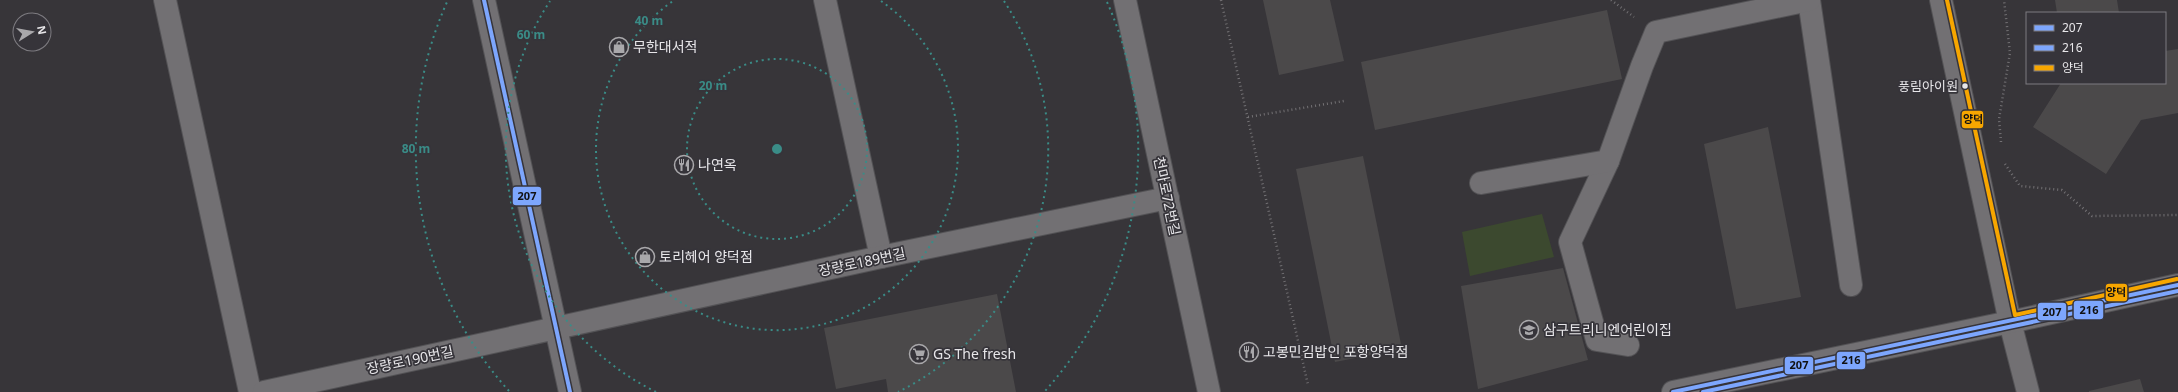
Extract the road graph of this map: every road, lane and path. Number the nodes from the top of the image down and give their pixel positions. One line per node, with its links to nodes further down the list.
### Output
1 (164, 0): 24 (street)
2 (484, 0): 21 (street)
3 (825, 0): 17 (street)
4 (1125, 0): 15 (street, 천마로72번길)
5 (1221, 0): 10 (path)
6 (1809, 0): 13 (street); 18 (street)
7 (1941, 0): 20 (street)
8 (2004, 0): 11 (path)
9 (1344, 101): 10 (path)
10 (1248, 117): 23 (path)
11 (2001, 147)
12 (2002, 160): 16 (path)
13 (1608, 161): 14 (street); 22 (street)
14 (1482, 183)
15 (1168, 198): 17 (street, 장량로189번길); 27 (street, 천마로72번길)
16 (2178, 215)
17 (881, 257): 21 (street, 장량로189번길)
18 (1851, 285)
19 (2178, 285): 20 (street)
20 (2010, 322): 28 (street); 29 (street)
21 (556, 329): 25 (street, 장량로190번길); 26 (street)
22 (1628, 345)
23 (1308, 385)
24 (250, 392)
25 (264, 392)
26 (570, 392)
27 (1210, 392)
28 (1673, 392)
29 (2028, 392)

